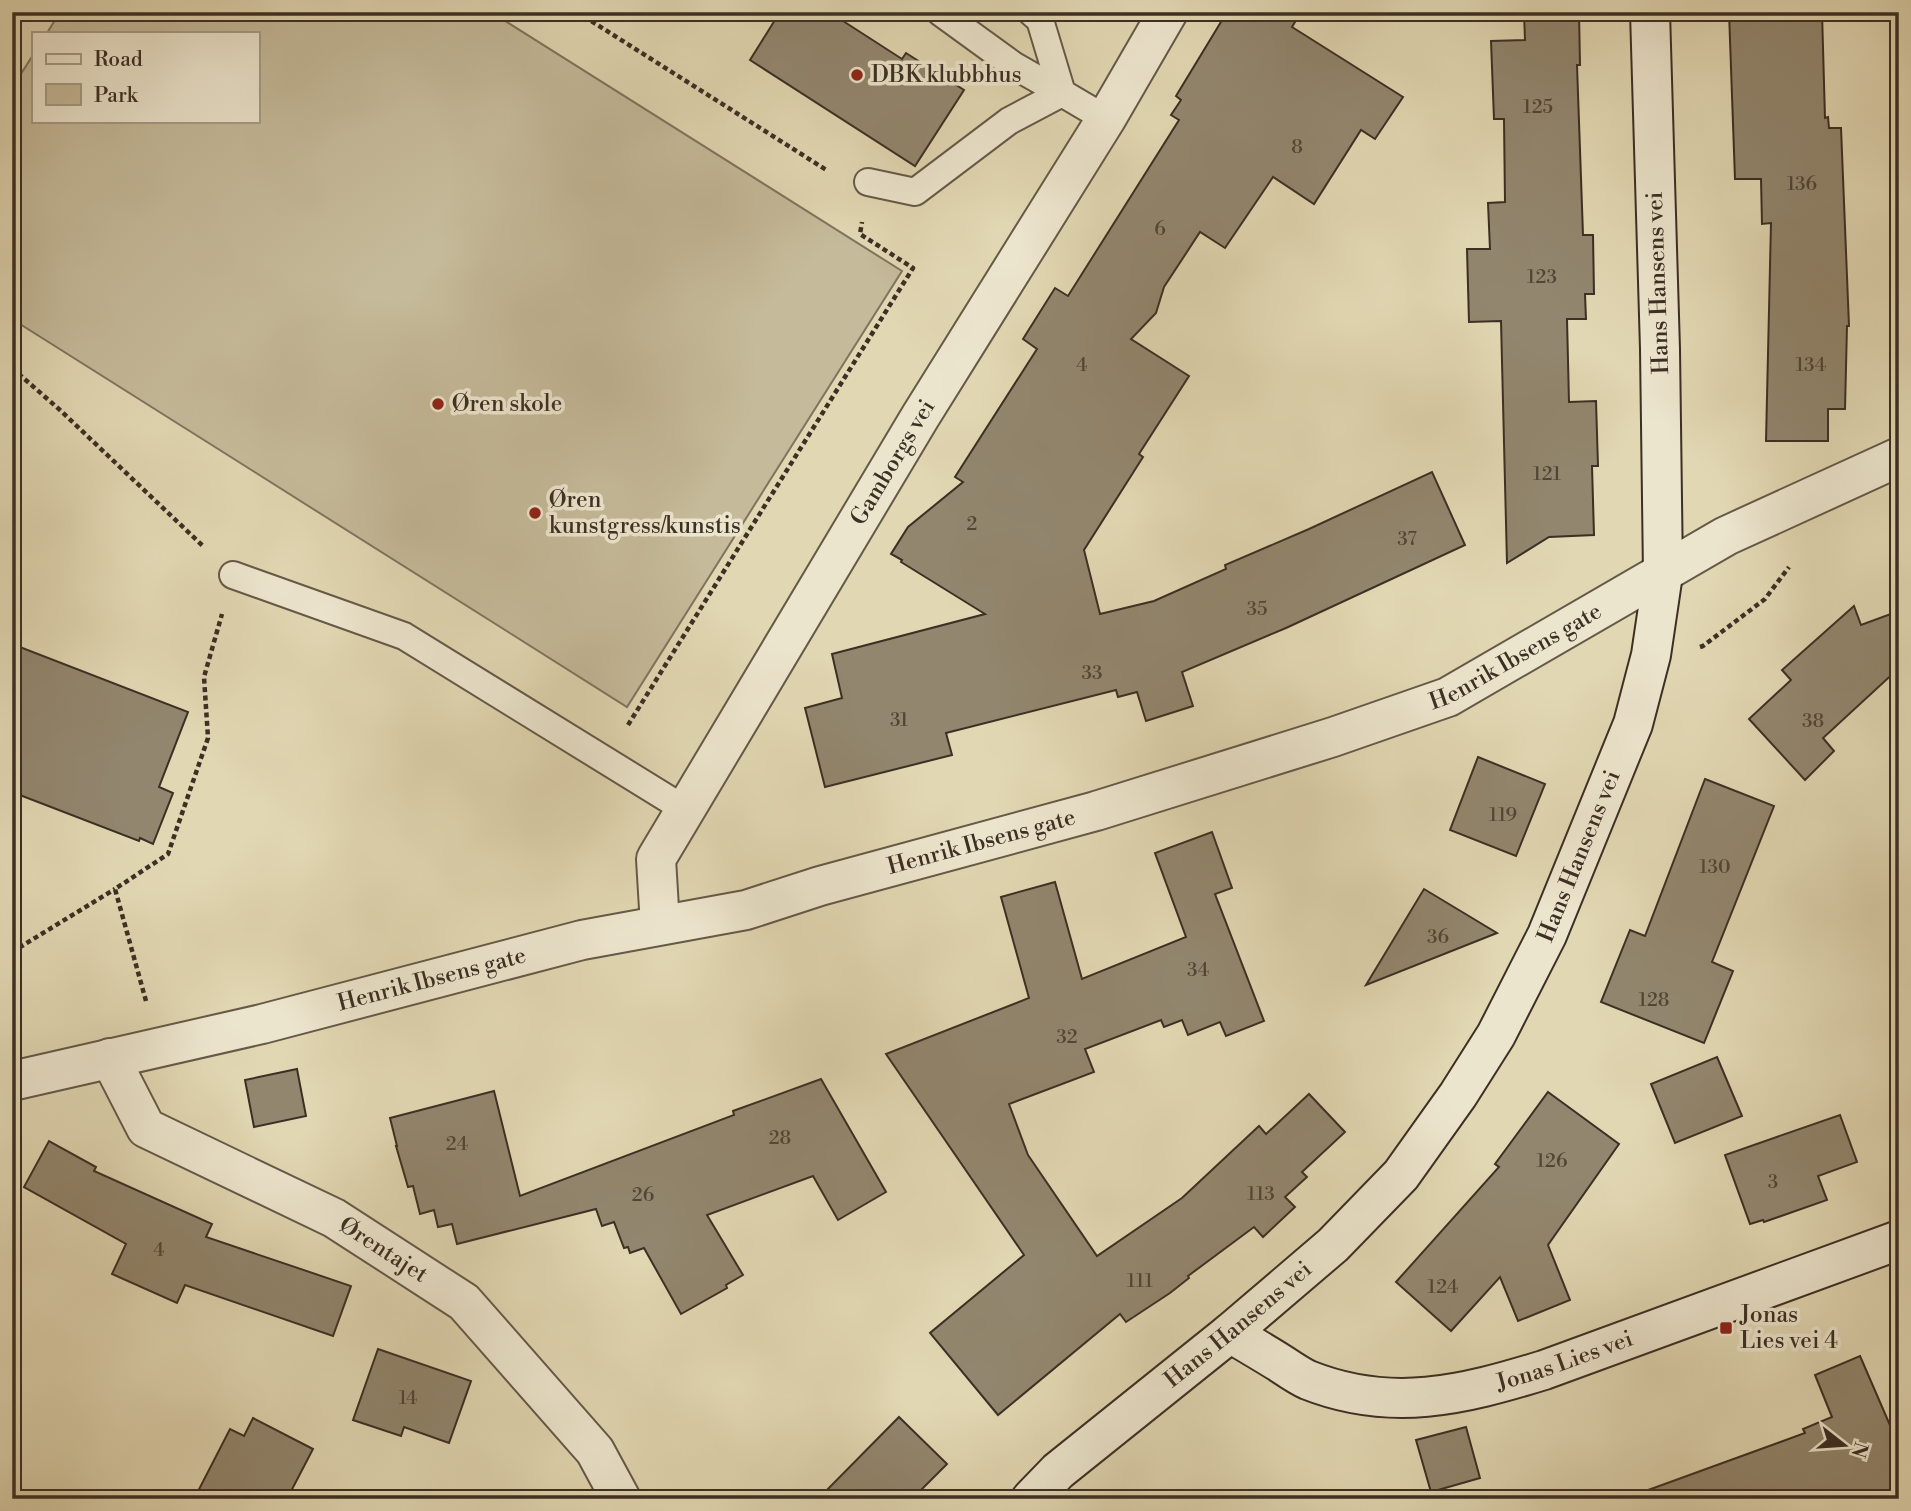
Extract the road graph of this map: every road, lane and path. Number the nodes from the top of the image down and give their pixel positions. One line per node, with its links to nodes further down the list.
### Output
1 (577, 12): 8 (path)
2 (940, 12): 6 (lane)
3 (1031, 12): 6 (lane)
4 (1168, 12): 7 (street, Gamborgs vei)
5 (1650, 12): 12 (street, Hans Hansens vei)
6 (1062, 93): 7 (lane); 8 (lane)
7 (1106, 119): 16 (street, Gamborgs vei)
8 (868, 182): 15 (path)
9 (12, 368): 13 (path)
10 (1899, 457): 12 (street, Henrik Ibsens gate)
11 (1790, 567): 14 (path)
12 (1663, 574): 18 (street, Henrik Ibsens gate); 24 (street, Hans Hansens vei)
13 (233, 575): 16 (lane); 17 (path)
14 (1694, 649)
15 (618, 718)
16 (686, 810): 18 (street, Gamborgs vei)
17 (115, 889): 19 (path); 20 (path)
18 (660, 925): 21 (street, Henrik Ibsens gate)
19 (12, 951)
20 (148, 1007)
21 (110, 1058): 22 (street, Henrik Ibsens gate); 25 (street, Ørentajet)
22 (12, 1081)
23 (1899, 1240): 24 (street, Jonas Lies vei)
24 (1230, 1333): 26 (street, Hans Hansens vei)
25 (621, 1499)
26 (1031, 1499)

